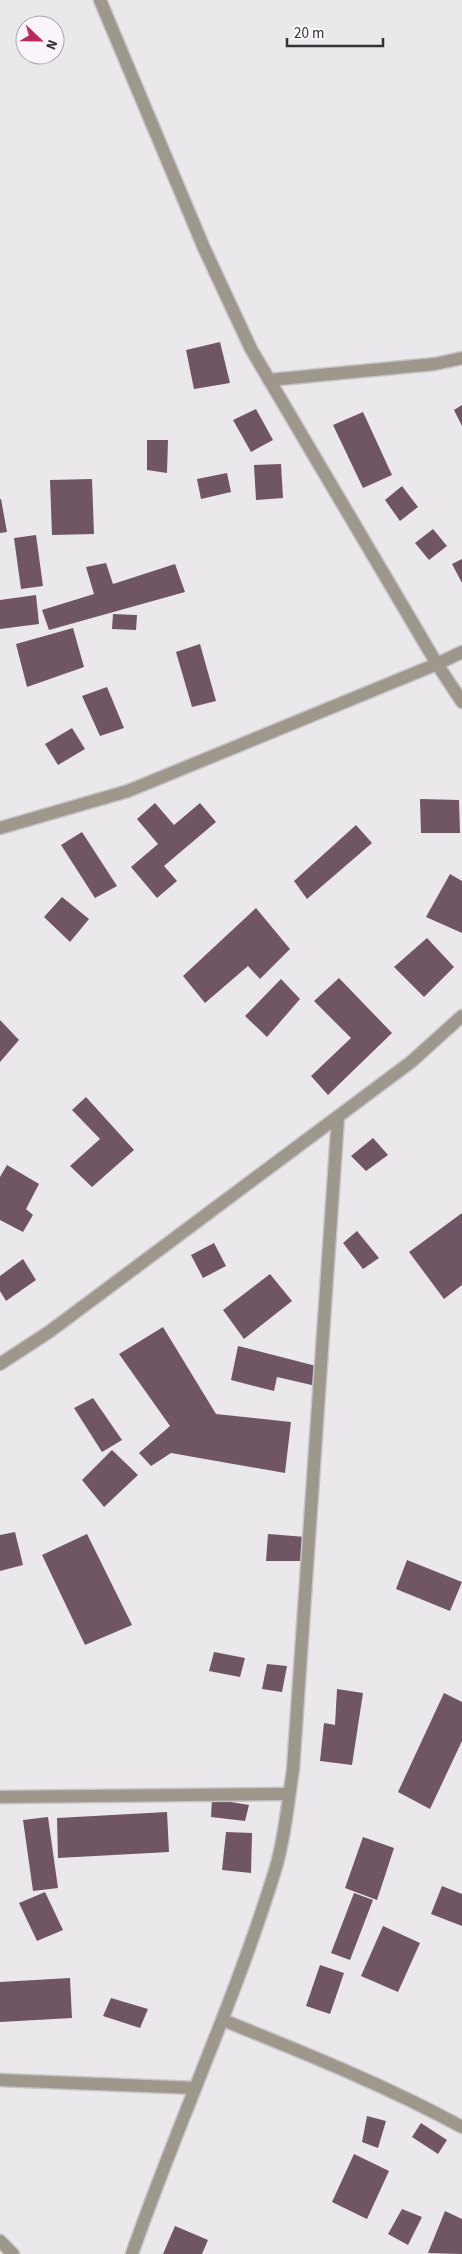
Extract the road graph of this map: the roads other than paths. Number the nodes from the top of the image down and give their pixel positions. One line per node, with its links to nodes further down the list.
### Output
1 (100, 0): 3 (street)
2 (462, 358): 3 (street)
3 (270, 380): 5 (street)
4 (462, 652): 5 (street)
5 (437, 664): 6 (street); 7 (street)
6 (462, 702)
7 (0, 828)
8 (462, 1016): 9 (street)
9 (338, 1117): 10 (street); 11 (street)
10 (0, 1364)
11 (289, 1794): 12 (street); 13 (street)
12 (0, 1797)
13 (223, 2020): 15 (street); 16 (street)
14 (0, 2080): 15 (street)
15 (195, 2088): 19 (street)
16 (462, 2127)
17 (0, 2241): 18 (street)
18 (13, 2254)
19 (132, 2254)

